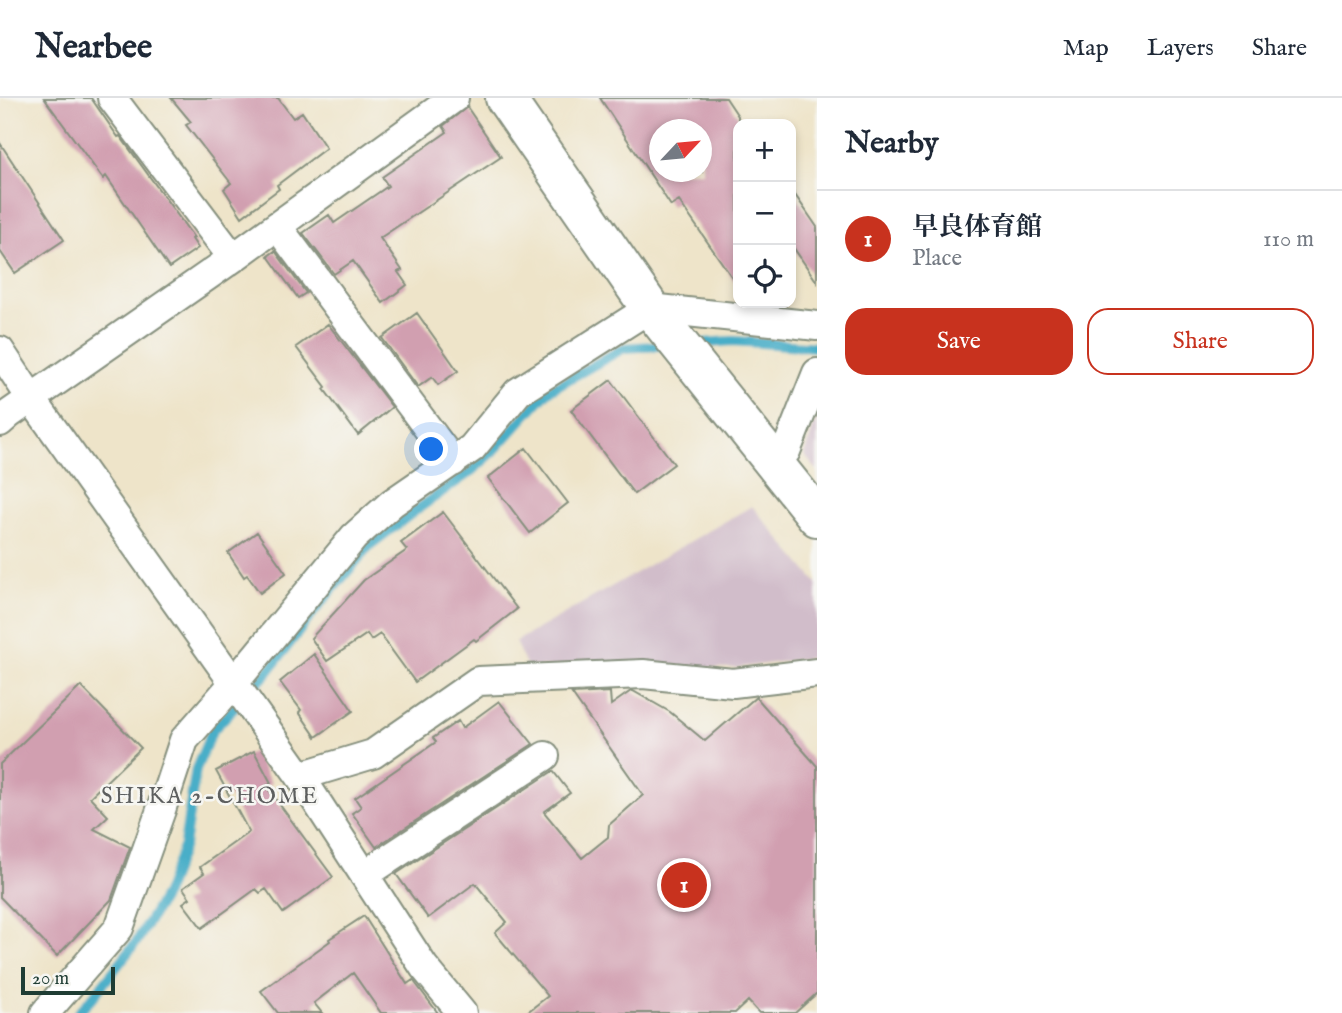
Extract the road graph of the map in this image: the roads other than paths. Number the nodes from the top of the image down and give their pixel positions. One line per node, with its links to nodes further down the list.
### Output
1 (112, 98): 5 (street)
2 (454, 98): 4 (street)
3 (505, 98): 6 (street)
4 (277, 226): 5 (street); 12 (street)
5 (233, 258): 10 (street)
6 (655, 314): 7 (street); 12 (street); 13 (street)
7 (817, 326)
8 (0, 351): 10 (street)
9 (817, 373): 13 (street)
10 (31, 398): 11 (street); 16 (street)
11 (0, 422)
12 (453, 462): 16 (street)
13 (774, 463): 14 (street)
14 (817, 517)
15 (817, 673): 18 (street)
16 (233, 683): 18 (street); 20 (street)
17 (545, 756): 19 (street)
18 (300, 776): 19 (street)
19 (364, 875): 21 (street)
20 (45, 1013)
21 (462, 1013)

